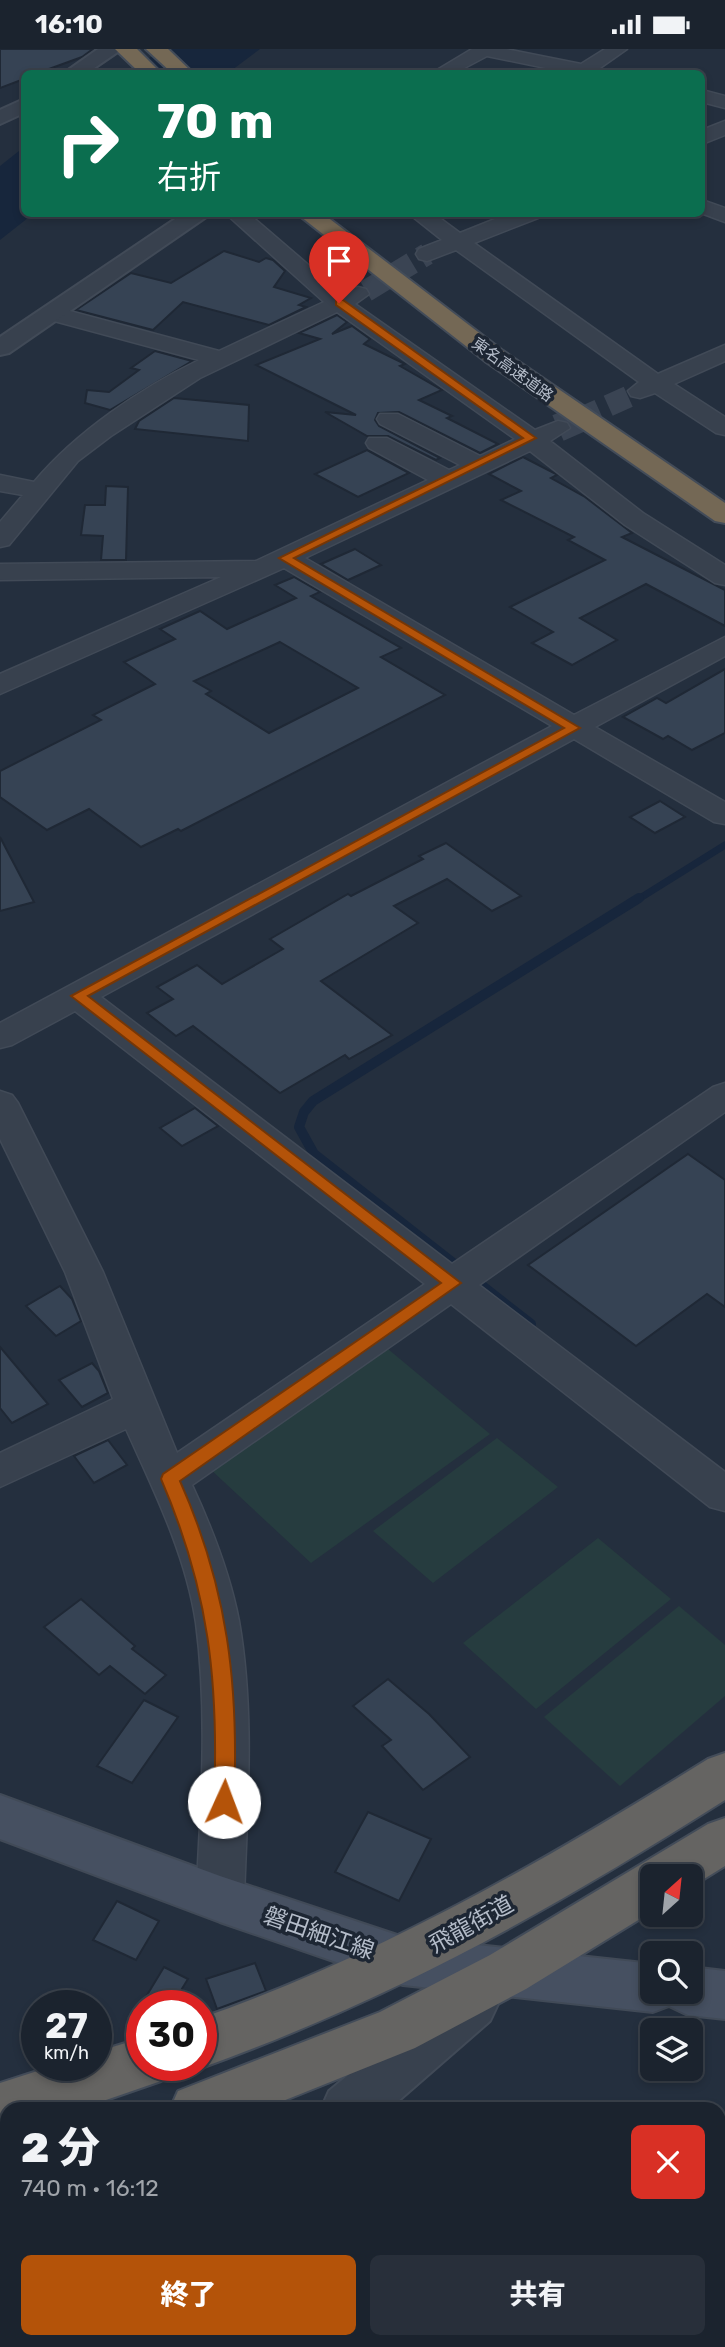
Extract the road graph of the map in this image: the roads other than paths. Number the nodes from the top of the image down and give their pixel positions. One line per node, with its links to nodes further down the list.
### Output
1 (112, 49): 6 (street)
2 (125, 49): 7 (highway)
3 (156, 49): 8 (highway)
4 (618, 49): 11 (street)
5 (484, 50): 9 (street); 10 (street)
6 (79, 70)
7 (147, 70)
8 (180, 70)
9 (447, 70)
10 (574, 70)
11 (586, 70)
12 (705, 97): 13 (street)
13 (725, 102)
14 (21, 107): 15 (street)
15 (0, 118)
16 (725, 127): 17 (street)
17 (705, 137)
18 (705, 208): 19 (street)
19 (725, 216)
20 (194, 217): 30 (street)
21 (239, 217): 29 (street)
22 (312, 217): 46 (highway, 東名高速道路)
23 (350, 217): 31 (highway, 東名高速道路)
24 (423, 217): 26 (street)
25 (515, 217): 26 (street)
26 (457, 244): 27 (street); 35 (street)
27 (427, 254)
28 (366, 291): 29 (street)
29 (339, 303): 34 (street); 40 (street)
30 (51, 313): 32 (street); 34 (street)
31 (483, 317)
32 (0, 348)
33 (725, 352): 35 (street)
34 (221, 359): 45 (street)
35 (657, 384): 36 (street); 39 (street)
36 (630, 396)
37 (389, 419): 42 (street)
38 (558, 428): 40 (street)
39 (725, 428)
40 (530, 438): 42 (street); 50 (street)
41 (378, 443): 43 (street)
42 (477, 464): 43 (street)
43 (446, 479): 48 (street)
44 (0, 483): 45 (street)
45 (38, 490): 47 (street)
46 (725, 515)
47 (0, 538)
48 (275, 562): 49 (street); 52 (street); 53 (street)
49 (0, 572)
50 (725, 577)
51 (725, 645): 53 (street)
52 (0, 685)
53 (573, 728): 54 (street); 55 (street)
54 (725, 815)
55 (78, 996): 56 (street); 59 (street)
56 (0, 1037)
57 (725, 1095): 59 (street)
58 (6, 1130): 60 (street)
59 (467, 1273): 62 (street); 63 (street)
60 (136, 1406): 61 (street); 62 (street)
61 (0, 1471)
62 (170, 1479): 69 (street)
63 (725, 1495)
64 (725, 1775): 70 (highway, 飛龍街道)
65 (0, 1817): 69 (main road, 磐田細江線)
66 (725, 1840): 67 (highway)
67 (686, 1864)
68 (640, 1892): 71 (highway)
69 (219, 1899): 70 (main road, 磐田細江線)
70 (403, 1961): 71 (main road, 磐田細江線); 75 (highway, 飛龍街道)
71 (508, 1972): 72 (main road, 磐田細江線); 78 (highway); 79 (street)
72 (640, 1987)
73 (703, 1993): 74 (main road)
74 (725, 1995)
75 (217, 2037)
76 (126, 2068): 77 (highway)
77 (22, 2102)
78 (214, 2102)
79 (356, 2102)

